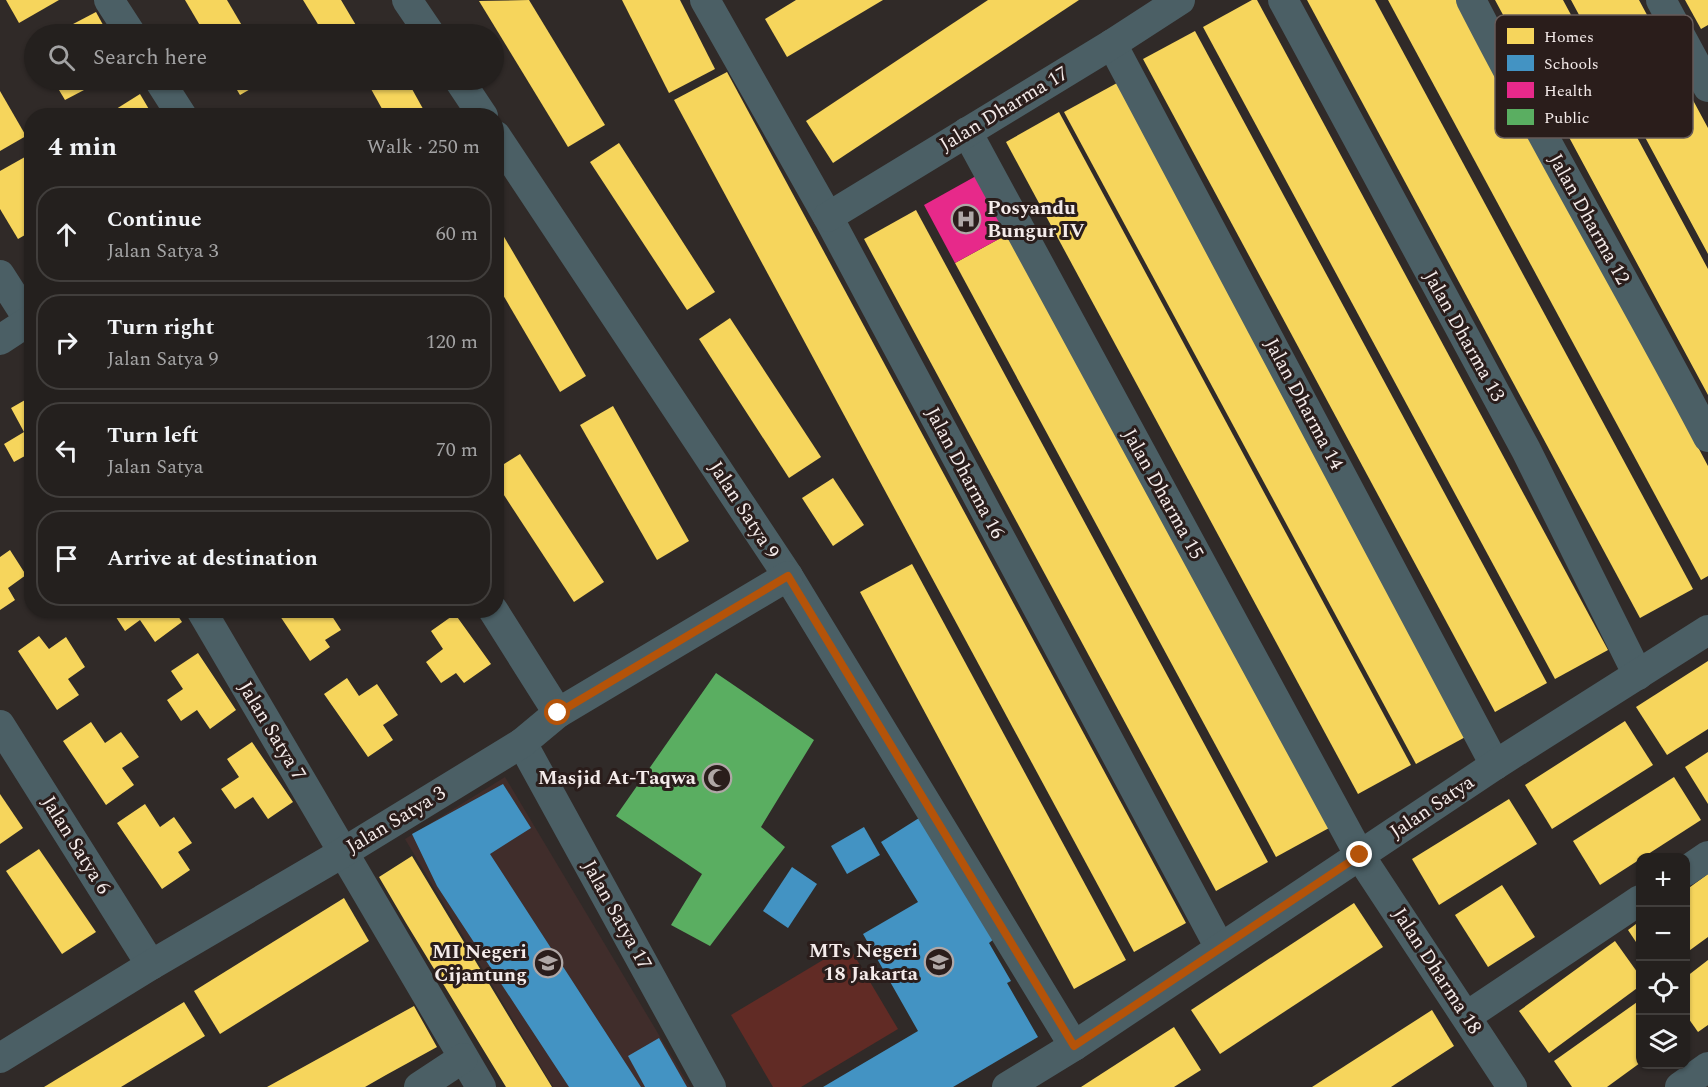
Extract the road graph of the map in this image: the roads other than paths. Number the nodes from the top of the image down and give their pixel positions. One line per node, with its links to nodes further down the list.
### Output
1 (109, 0): 9 (street)
2 (407, 0): 10 (street)
3 (705, 0): 22 (street, Jalan Dharma 16)
4 (1180, 0): 11 (street, Jalan Dharma 17)
5 (1283, 0): 32 (street, Jalan Dharma 13)
6 (1471, 0): 12 (street, Jalan Dharma 12)
7 (1661, 0): 8 (street)
8 (1669, 15)
9 (125, 24)
10 (423, 24)
11 (1112, 44): 19 (street, Jalan Dharma 17); 36 (street, Jalan Dharma 14)
12 (1495, 47)
13 (1693, 59): 14 (street)
14 (1708, 87)
15 (165, 90): 17 (street)
16 (466, 90): 18 (street)
17 (177, 108)
18 (478, 108)
19 (967, 132): 22 (street, Jalan Dharma 17); 38 (street, Jalan Dharma 15)
20 (1544, 138): 27 (street, Jalan Dharma 12)
21 (504, 148): 28 (street, Jalan Satya 9)
22 (828, 216): 42 (street, Jalan Dharma 16)
23 (0, 275): 24 (street)
24 (24, 311)
25 (24, 326): 26 (street)
26 (0, 340)
27 (1708, 437)
28 (788, 576): 33 (street, Jalan Satya 3); 45 (street, Jalan Satya 9)
29 (206, 618): 37 (street, Jalan Satya 7)
30 (498, 618): 33 (street)
31 (1708, 630): 32 (street, Jalan Satya)
32 (1638, 675): 36 (street, Jalan Satya)
33 (558, 713): 35 (street, Jalan Satya 3)
34 (0, 725): 43 (street, Jalan Satya 6)
35 (522, 743): 37 (street, Jalan Satya 3); 52 (street, Jalan Satya 17)
36 (1495, 765): 38 (street, Jalan Satya)
37 (344, 852): 43 (street, Jalan Satya 3); 47 (street, Jalan Satya 7)
38 (1360, 855): 42 (street, Jalan Satya); 44 (street, Jalan Dharma 18)
39 (1708, 856): 40 (street)
40 (1690, 868)
41 (1636, 903): 44 (street)
42 (1220, 948): 45 (street, Jalan Satya)
43 (151, 965): 46 (street, Jalan Satya 3)
44 (1467, 1016): 49 (street, Jalan Dharma 18)
45 (1074, 1046): 53 (street, Jalan Satya)
46 (0, 1058)
47 (463, 1058): 50 (street); 51 (street, Jalan Satya 7)
48 (1708, 1067): 54 (street)
49 (1504, 1084)
50 (419, 1087)
51 (481, 1087)
52 (711, 1087)
53 (1007, 1087)
54 (1680, 1087)

